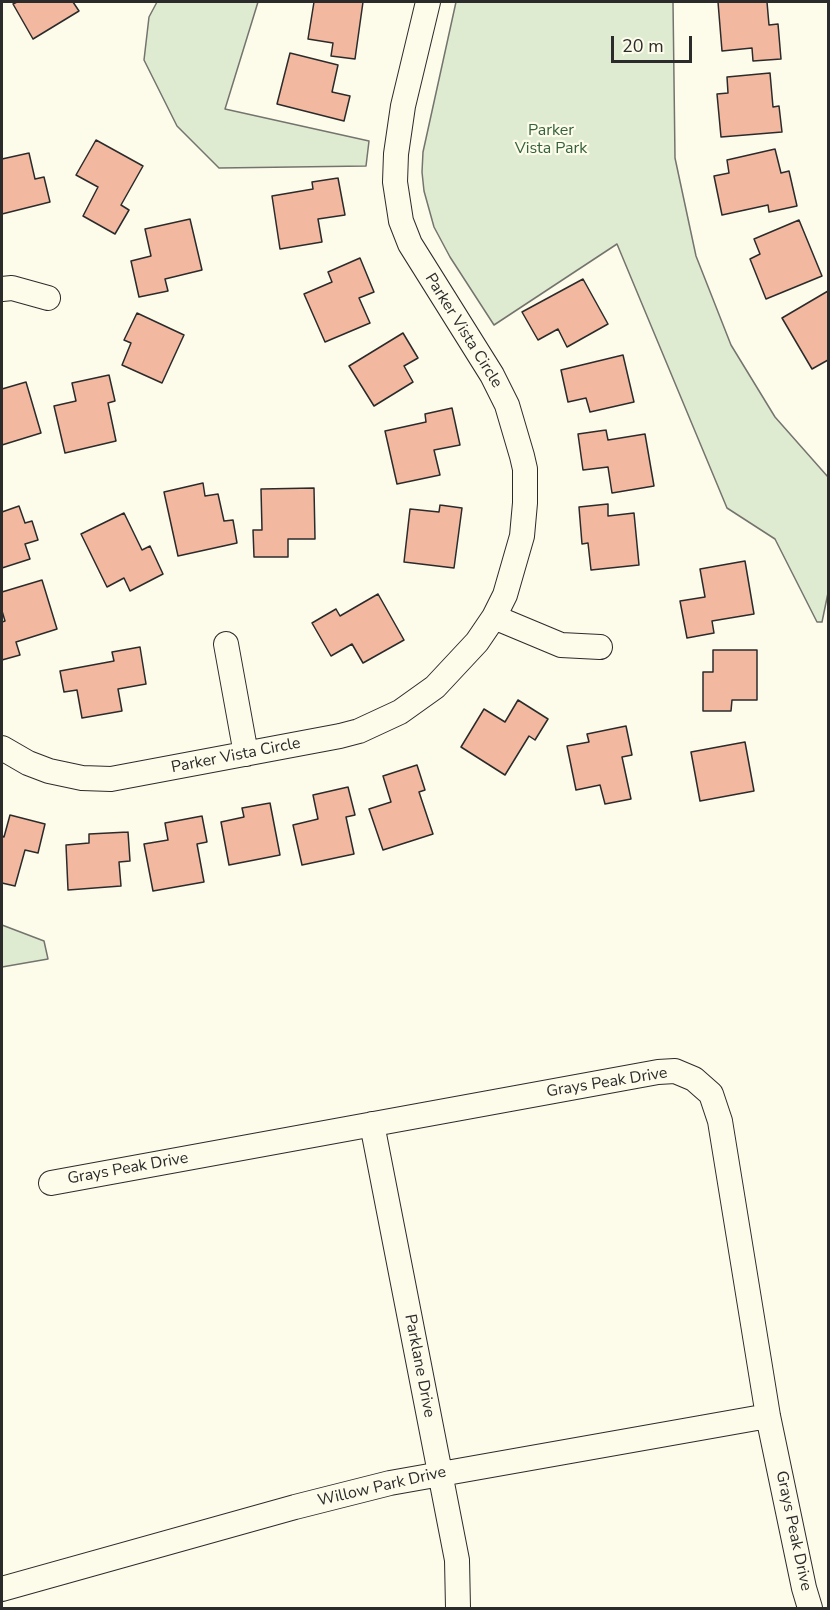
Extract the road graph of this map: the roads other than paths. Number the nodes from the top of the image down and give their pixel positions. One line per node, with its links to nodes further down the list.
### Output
1 (428, 2): 4 (street, Parker Vista Circle)
2 (2, 289): 3 (street)
3 (48, 297)
4 (494, 617): 6 (street); 8 (street, Parker Vista Circle)
5 (226, 644): 8 (street)
6 (600, 647)
7 (2, 748): 8 (street, Parker Vista Circle)
8 (246, 754)
9 (372, 1124): 10 (street, Grays Peak Drive); 11 (street, Grays Peak Drive); 12 (street, Parklane Drive)
10 (51, 1183)
11 (768, 1416): 12 (street, Willow Park Drive); 15 (street, Grays Peak Drive)
12 (440, 1474): 13 (street, Willow Park Drive); 14 (street, Parklane Drive)
13 (2, 1588)
14 (458, 1608)
15 (810, 1608)

